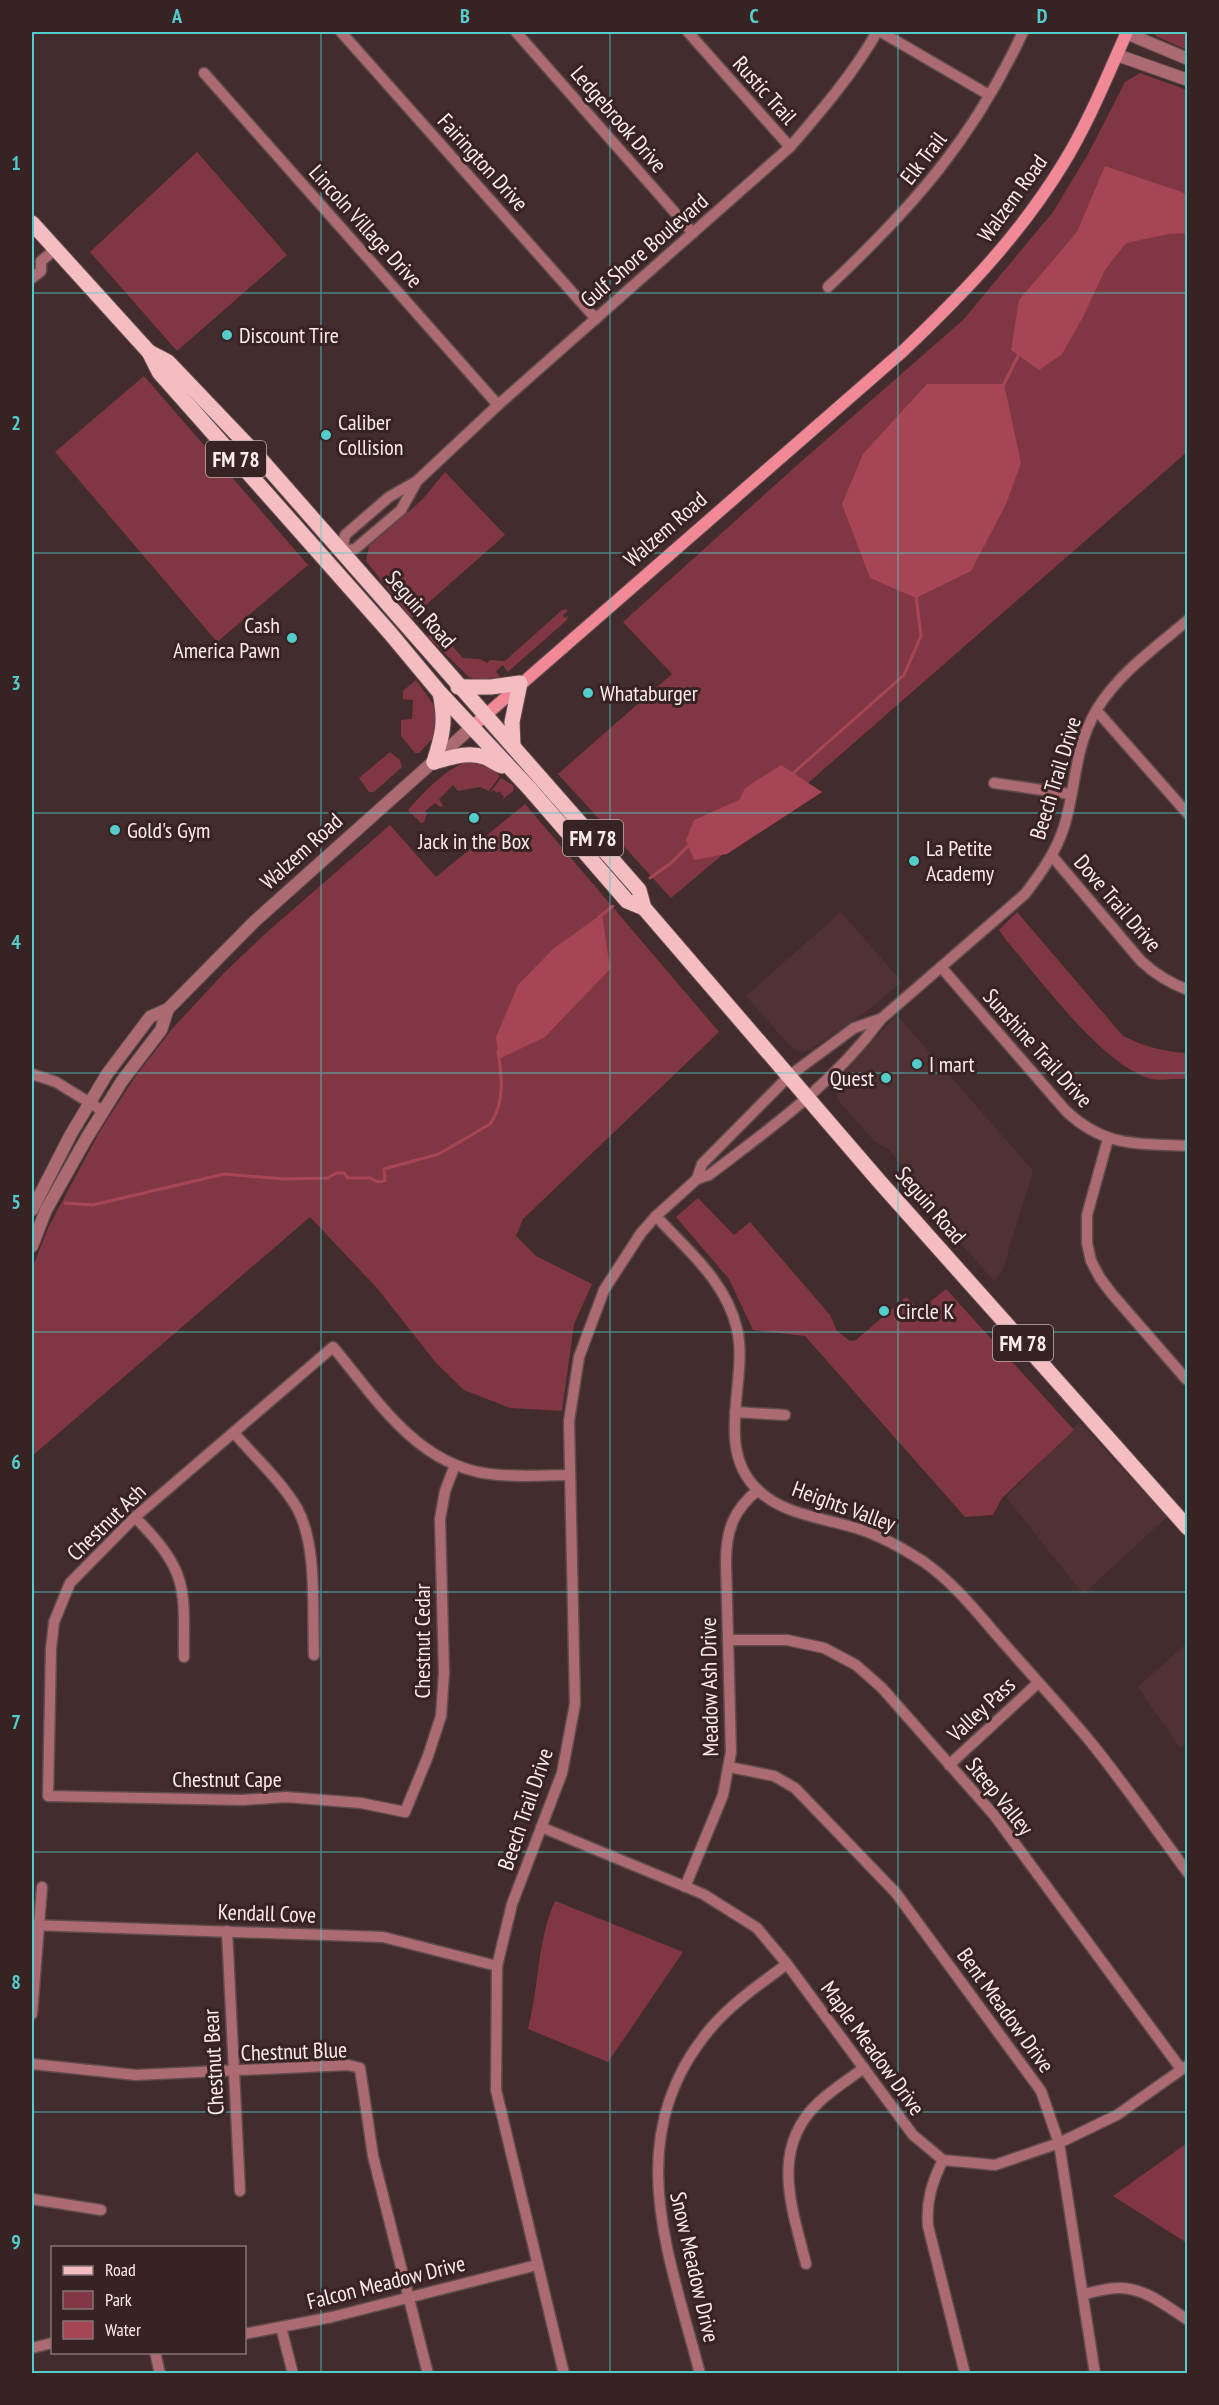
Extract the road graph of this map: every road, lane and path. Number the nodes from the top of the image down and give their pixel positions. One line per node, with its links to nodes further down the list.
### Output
1 (341, 32): 19 (street, Fairington Drive)
2 (516, 32): 14 (street, Ledgebrook Drive)
3 (688, 32): 12 (street, Rustic Trail)
4 (879, 32): 11 (street); 12 (street, Gulf Shore Boulevard)
5 (1023, 32): 11 (street, Elk Trail)
6 (1127, 32): 7 (main road, Walzem Road); 8 (street)
7 (1118, 55): 10 (street); 27 (main road, Walzem Road)
8 (1188, 59)
9 (204, 73): 21 (street, Lincoln Village Drive)
10 (1188, 80)
11 (989, 95): 18 (street, Elk Trail)
12 (790, 147): 14 (street, Gulf Shore Boulevard)
13 (32, 223): 15 (main road, Seguin Road / FM 78)
14 (693, 233): 19 (street, Gulf Shore Boulevard)
15 (56, 249): 16 (street); 20 (main road, Seguin Road / FM 78)
16 (36, 260): 17 (street)
17 (32, 278)
18 (828, 287)
19 (596, 319): 21 (street, Gulf Shore Boulevard)
20 (148, 352): 23 (main road, Seguin Road / FM 78); 24 (main road, Seguin Road / FM 78)
21 (498, 405): 22 (street, Gulf Shore Boulevard)
22 (417, 480): 24 (street, Gulf Shore Boulevard); 24 (street, Gulf Shore Boulevard)
23 (302, 533): 24 (main road); 25 (main road, Seguin Road / FM 78)
24 (342, 551): 25 (main road); 28 (main road, Seguin Road / FM 78)
25 (356, 595): 29 (main road, Seguin Road / FM 78)
26 (1188, 620): 30 (street, Beech Trail Drive)
27 (520, 683): 28 (main road); 31 (main road, Walzem Road); 33 (main road)
28 (458, 687): 31 (main road, Seguin Road / FM 78)
29 (440, 693): 32 (main road, Seguin Road / FM 78); 34 (main road)
30 (1097, 711): 37 (street, Beech Trail Drive); 38 (street)
31 (484, 716): 32 (main road, Walzem Road); 33 (main road, Seguin Road / FM 78)
32 (472, 728): 34 (street, Walzem Road); 35 (main road, Seguin Road / FM 78)
33 (513, 746): 40 (main road, Seguin Road / FM 78)
34 (434, 762): 35 (main road); 43 (street, Walzem Road)
35 (513, 771): 40 (main road, Seguin Road / FM 78)
36 (994, 783): 37 (street)
37 (1070, 794): 39 (street, Beech Trail Drive)
38 (1188, 814)
39 (1052, 856): 41 (street, Beech Trail Drive); 42 (street, Dove Trail Drive)
40 (644, 908): 46 (main road, Seguin Road / FM 78)
41 (940, 967): 44 (street, Beech Trail Drive); 50 (street, Sunshine Trail Drive)
42 (1188, 990)
43 (168, 1009): 48 (street, Walzem Road); 49 (street, Walzem Road)
44 (881, 1019): 46 (street, Beech Trail Drive); 47 (street, Beech Trail Drive)
45 (32, 1074): 48 (street)
46 (789, 1076): 47 (main road, Seguin Road / FM 78); 52 (street, Beech Trail Drive)
47 (809, 1099): 52 (street, Beech Trail Drive); 64 (main road, Seguin Road / FM 78)
48 (89, 1102): 49 (street); 53 (street, Walzem Road)
49 (103, 1111): 55 (street, Walzem Road)
50 (1108, 1139): 51 (street, Sunshine Trail Drive); 56 (street)
51 (1188, 1146)
52 (697, 1179): 54 (street, Beech Trail Drive)
53 (32, 1210)
54 (656, 1216): 57 (street, Heights Valley); 61 (street, Beech Trail Drive)
55 (32, 1246)
56 (1186, 1378)
57 (735, 1412): 58 (street); 62 (street, Heights Valley)
58 (785, 1415)
59 (234, 1433): 60 (street, Chestnut Ash); 63 (street, Chestnut Ash); 66 (street)
60 (454, 1465): 61 (street); 72 (street, Chestnut Cedar)
61 (570, 1474): 73 (street, Beech Trail Drive)
62 (758, 1490): 65 (street, Meadow Ash Drive); 68 (street, Heights Valley)
63 (135, 1517): 67 (street); 71 (street, Chestnut Ash)
64 (1188, 1528)
65 (728, 1640): 69 (street, Steep Valley); 70 (street, Meadow Ash Drive)
66 (314, 1655)
67 (184, 1657)
68 (1038, 1683): 69 (street, Valley Pass); 74 (street, Heights Valley)
69 (950, 1765): 83 (street, Steep Valley)
70 (729, 1767): 76 (street, Meadow Ash Drive); 86 (street, Bent Meadow Drive)
71 (48, 1796): 72 (street, Chestnut Cape)
72 (405, 1812)
73 (541, 1827): 76 (street, Maple Meadow Drive); 80 (street, Beech Trail Drive)
74 (1188, 1873)
75 (42, 1887): 77 (street)
76 (685, 1887): 79 (street, Maple Meadow Drive)
77 (35, 1925): 78 (street, Kendall Cove); 81 (street)
78 (227, 1931): 80 (street, Kendall Cove); 85 (street, Chestnut Bear)
79 (787, 1964): 84 (street, Maple Meadow Drive); 105 (street, Snow Meadow Drive)
80 (497, 1966): 92 (street, Beech Trail Drive)
81 (32, 2014)
82 (32, 2064): 85 (street, Chestnut Blue)
83 (1184, 2067): 86 (street)
84 (864, 2068): 87 (street, Maple Meadow Drive); 91 (street)
85 (233, 2072): 88 (street, Chestnut Bear); 94 (street, Chestnut Blue)
86 (1059, 2143): 87 (street); 93 (street, Bent Meadow Drive)
87 (943, 2160): 106 (street)
88 (240, 2191)
89 (32, 2199): 90 (street)
90 (101, 2210)
91 (806, 2264)
92 (537, 2265): 94 (street, Falcon Meadow Drive); 104 (street, Beech Trail Drive)
93 (1084, 2294): 95 (street); 107 (street, Bent Meadow Drive)
94 (408, 2297): 96 (street, Falcon Meadow Drive); 103 (street)
95 (1188, 2320)
96 (281, 2326): 97 (street, Falcon Meadow Drive); 102 (street)
97 (246, 2334)
98 (51, 2343): 99 (street)
99 (32, 2348)
100 (155, 2354): 101 (street)
101 (160, 2373)
102 (293, 2373)
103 (428, 2373)
104 (564, 2373)
105 (700, 2373)
106 (965, 2373)
107 (1095, 2373)

